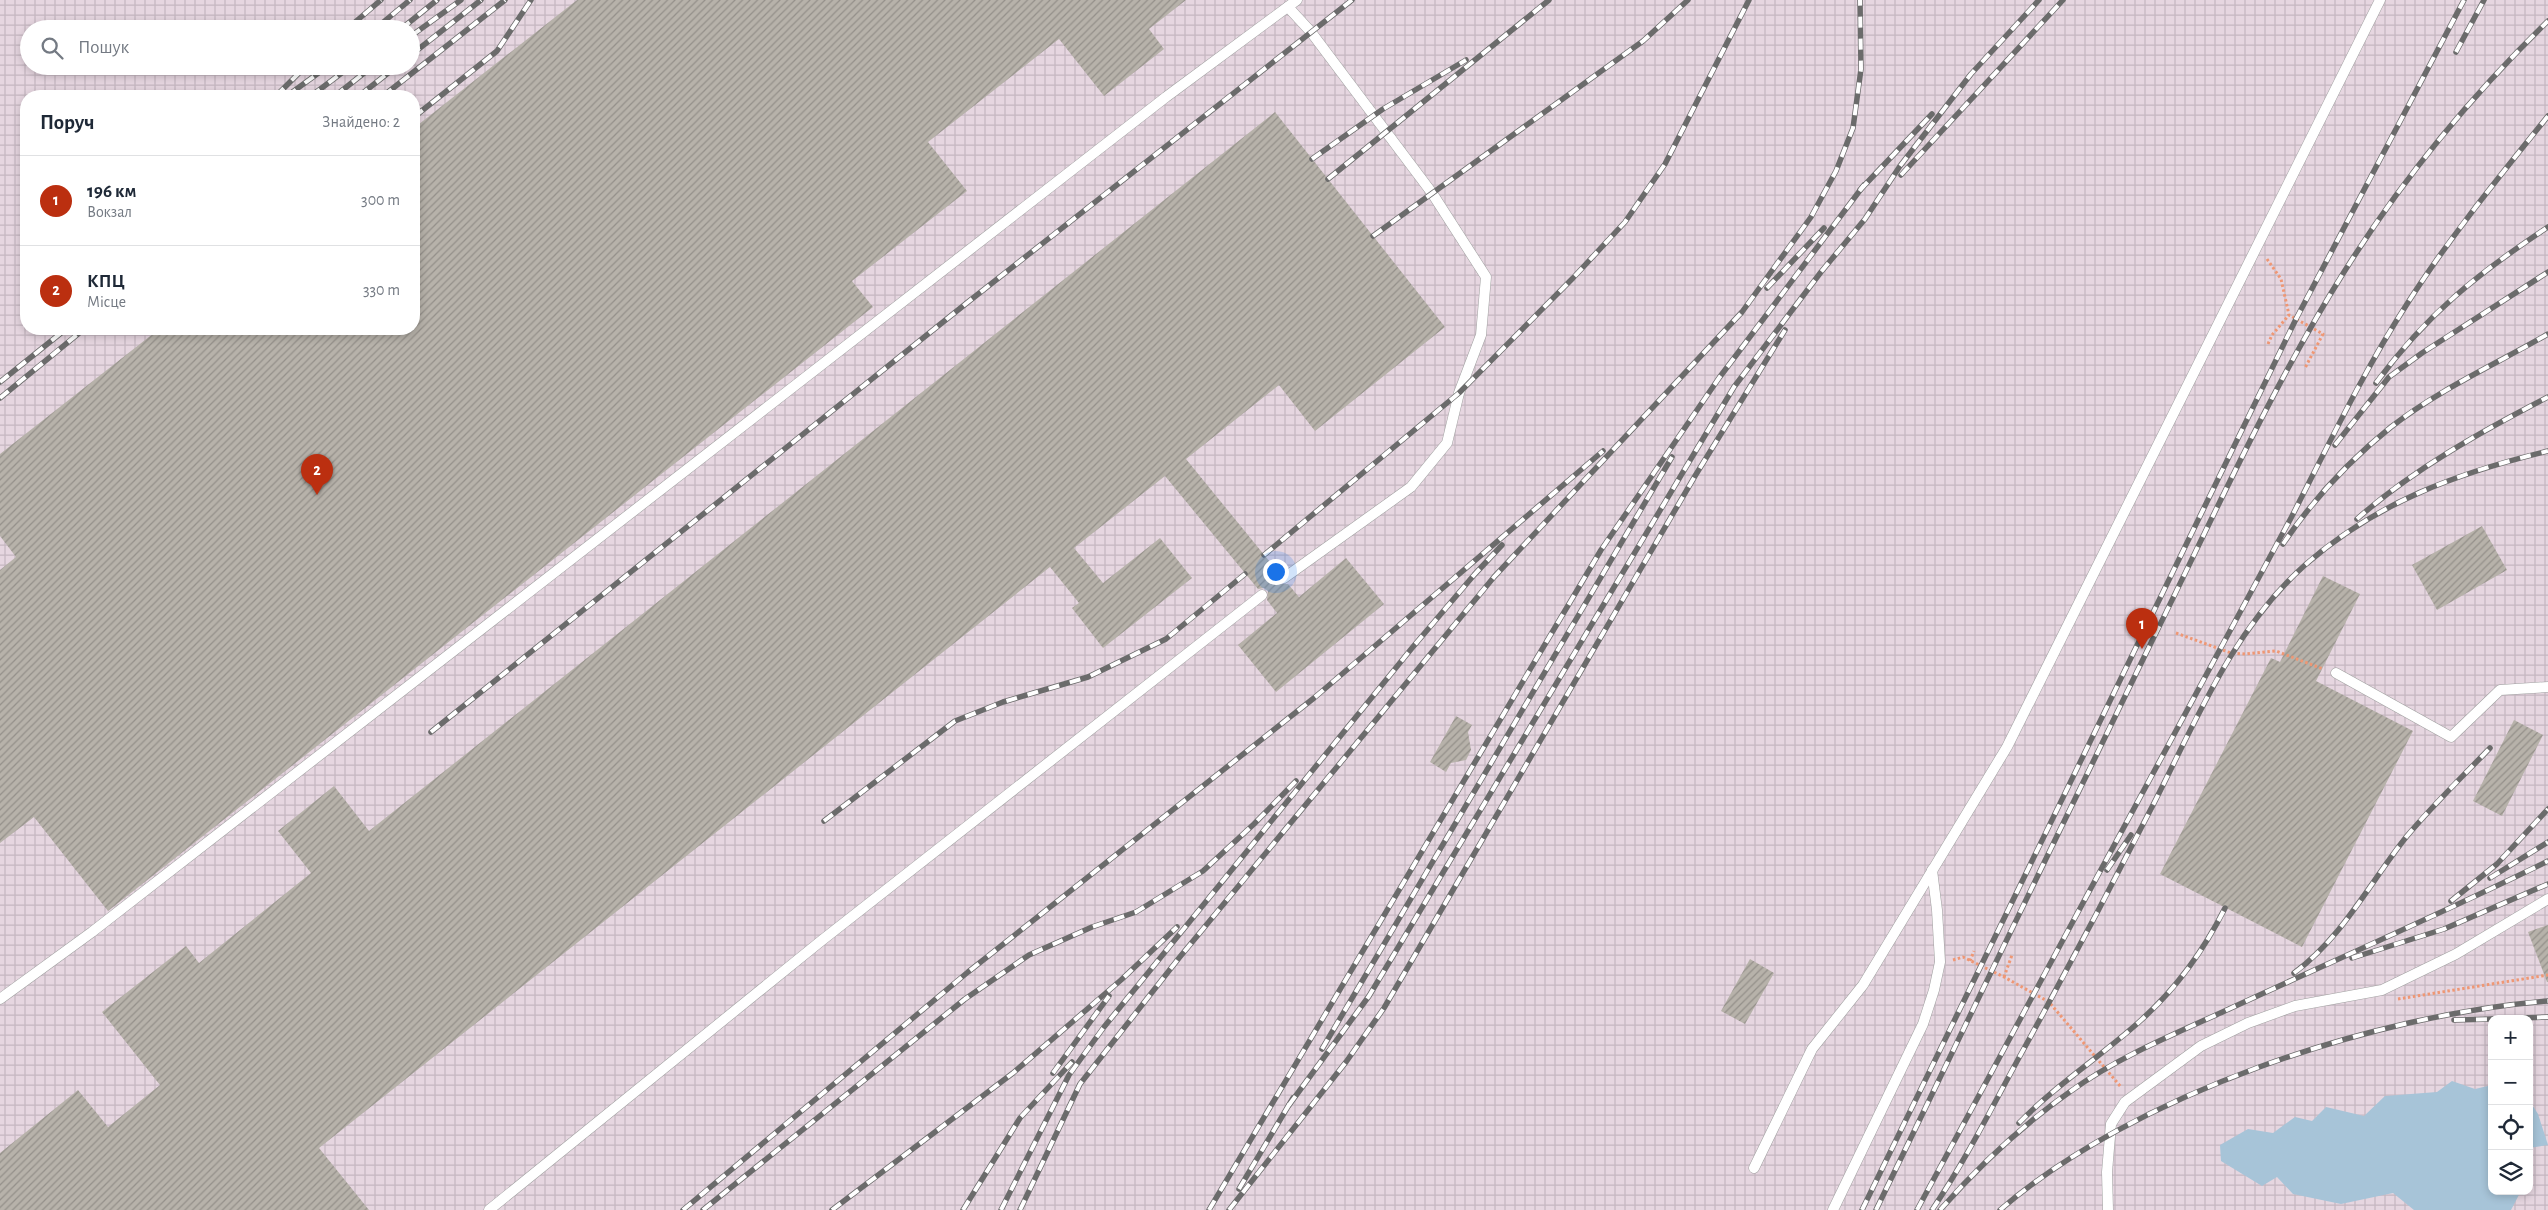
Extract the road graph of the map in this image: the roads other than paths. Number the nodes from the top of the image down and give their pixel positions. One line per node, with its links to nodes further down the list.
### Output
1 (1297, 0): 3 (lane)
2 (2380, 0): 8 (lane)
3 (1288, 7): 4 (lane); 10 (lane)
4 (1284, 578)
5 (1262, 595): 12 (lane)
6 (2336, 673): 7 (lane)
7 (2548, 686)
8 (1932, 870): 11 (lane); 13 (lane)
9 (2548, 899): 14 (lane)
10 (0, 999)
11 (1754, 1168)
12 (489, 1210)
13 (1832, 1210)
14 (2108, 1210)

